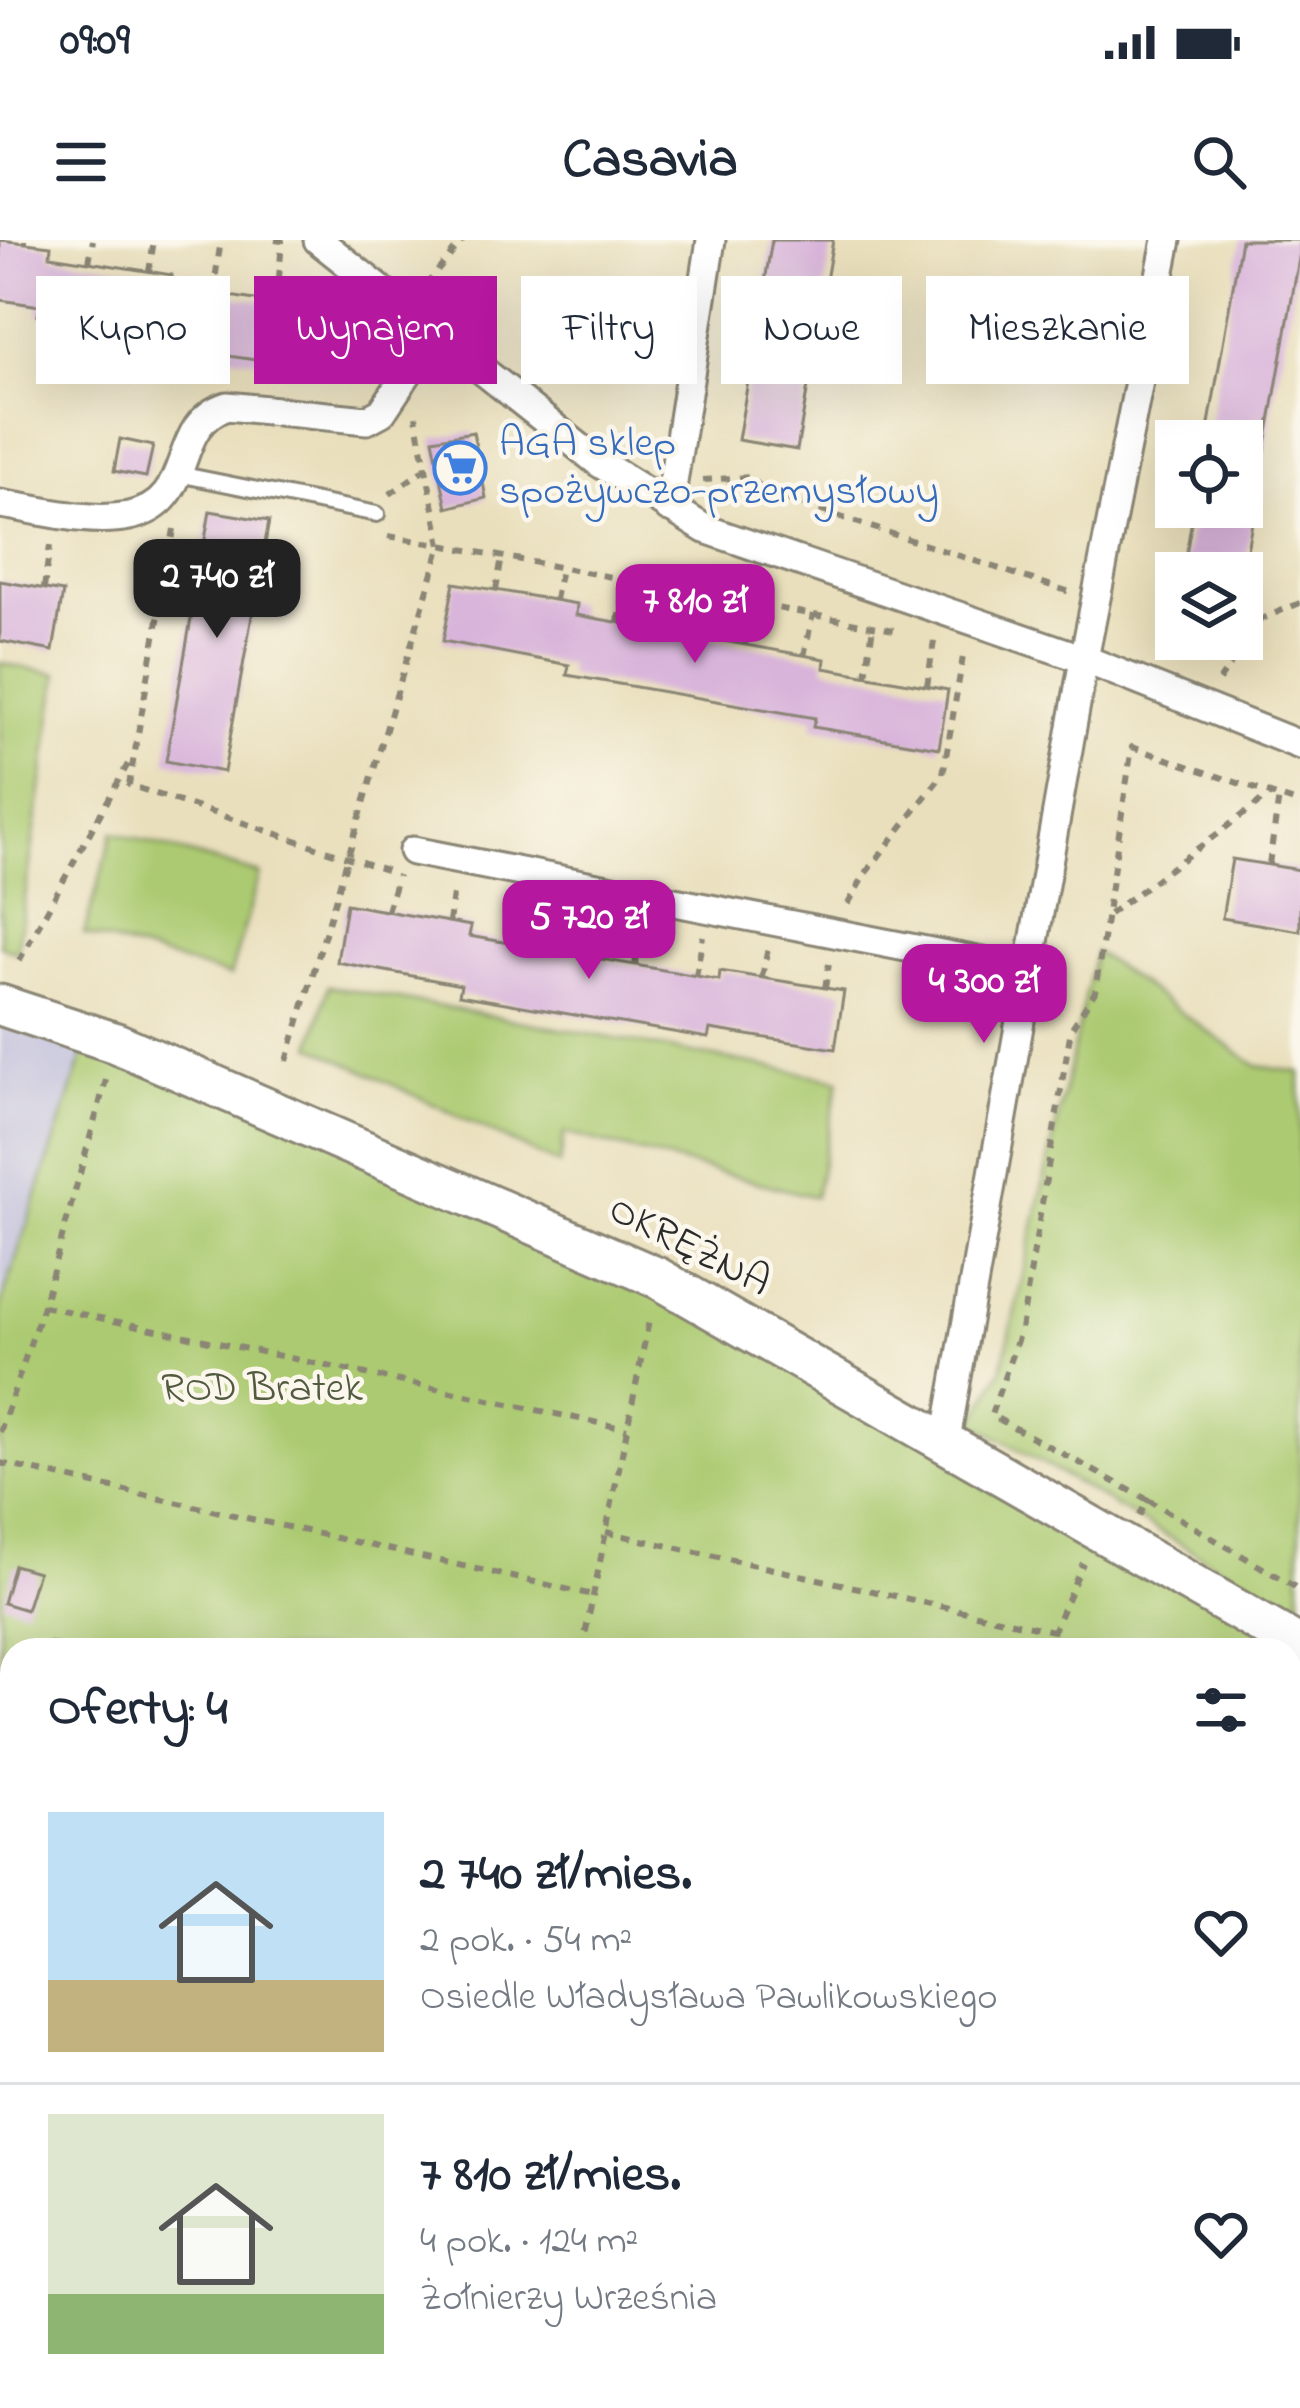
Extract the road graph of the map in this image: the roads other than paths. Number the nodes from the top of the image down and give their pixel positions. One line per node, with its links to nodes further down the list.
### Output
1 (318, 240): 4 (street)
2 (711, 240): 9 (street)
3 (1167, 240): 11 (street)
4 (364, 276)
5 (497, 381): 9 (street)
6 (400, 384): 7 (street)
7 (178, 474): 8 (street); 10 (lane)
8 (0, 504)
9 (669, 508): 11 (street)
10 (377, 514)
11 (1084, 659): 12 (street); 14 (street)
12 (1300, 745)
13 (406, 863): 14 (street)
14 (1029, 971): 16 (street)
15 (0, 1005): 16 (street, OKRĘŻNA)
16 (945, 1444): 17 (street, OKRĘŻNA)
17 (1286, 1638)

